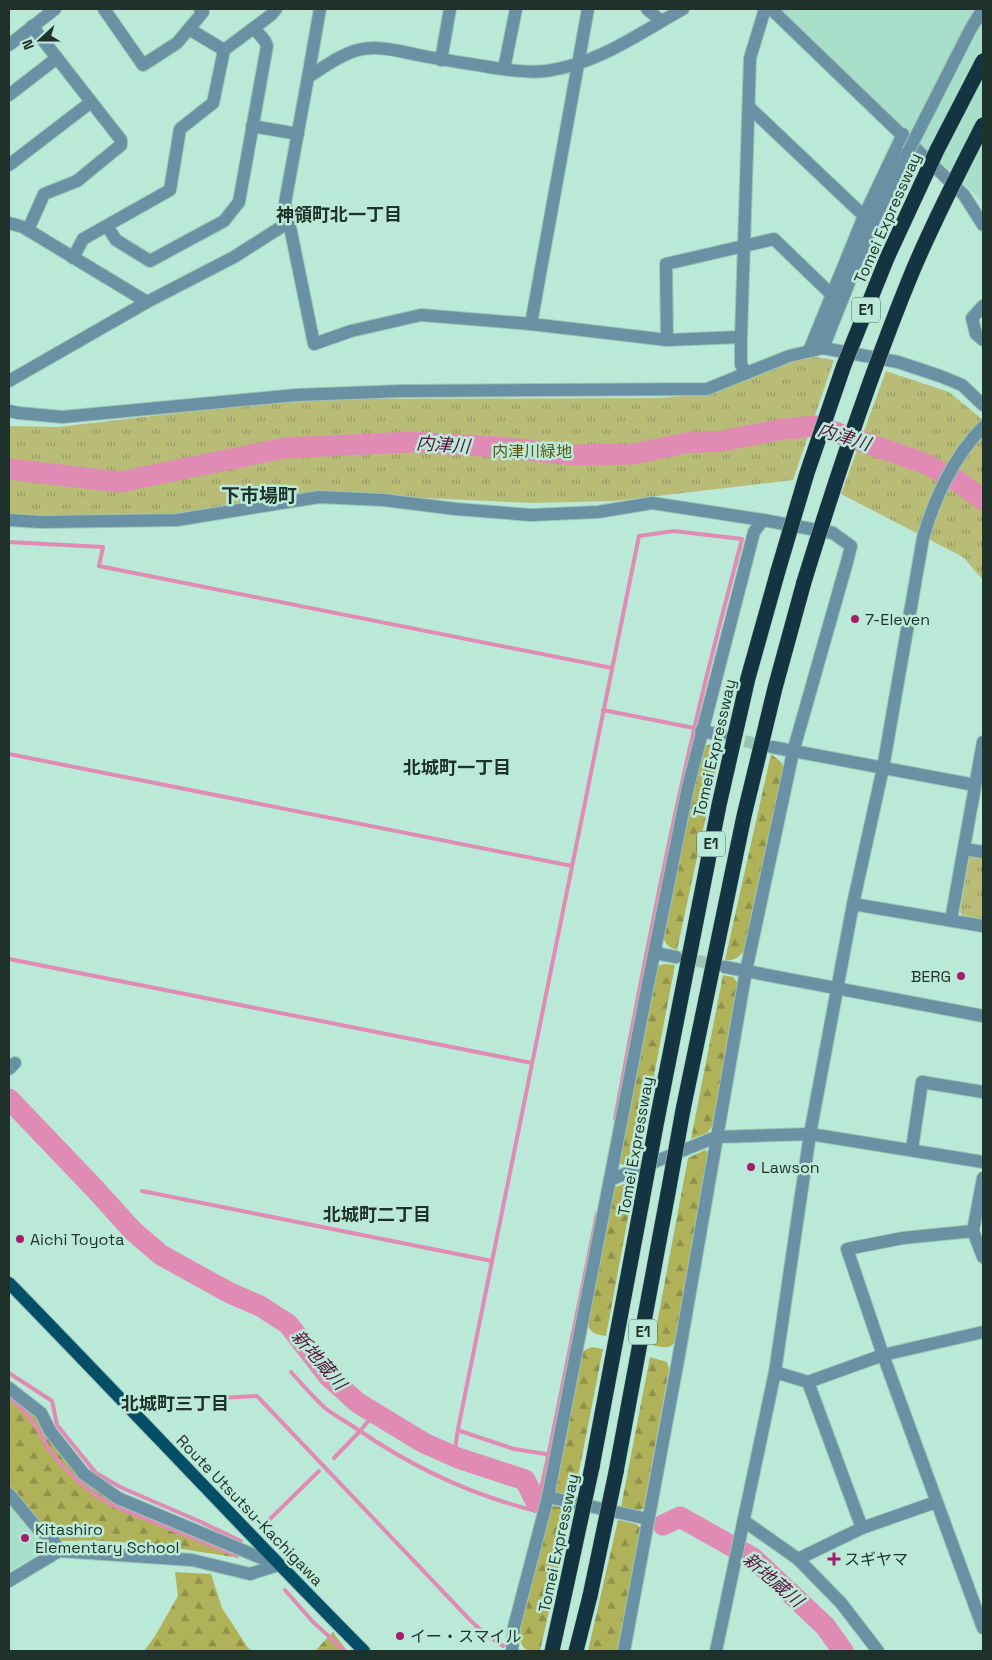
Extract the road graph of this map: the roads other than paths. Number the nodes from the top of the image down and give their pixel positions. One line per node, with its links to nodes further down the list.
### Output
1 (55, 9): 15 (street)
2 (104, 9): 17 (street)
3 (200, 9): 17 (street)
4 (276, 9): 16 (street)
5 (320, 9): 25 (street)
6 (450, 9): 21 (street)
7 (516, 9): 24 (street)
8 (588, 9): 23 (street)
9 (647, 9): 14 (street)
10 (683, 9): 14 (street)
11 (766, 9): 28 (street)
12 (771, 9): 32 (street)
13 (983, 9): 49 (street, bridge)
14 (662, 21): 23 (street)
15 (32, 26): 18 (street); 20 (street)
16 (254, 28): 19 (street); 30 (street)
17 (189, 29): 19 (street)
18 (9, 45)
19 (224, 50): 38 (street)
20 (57, 58): 26 (street); 27 (street)
21 (441, 60): 24 (street); 25 (street)
22 (983, 62): 107 (highway, Tomei Expressway / E1, bridge)
23 (577, 64): 24 (street); 45 (street)
24 (504, 69)
25 (308, 77): 31 (street)
26 (9, 95)
27 (91, 102): 33 (street); 39 (street)
28 (749, 107): 34 (street); 40 (street)
29 (983, 125): 108 (highway, E1, bridge)
30 (252, 126): 31 (street); 38 (street)
31 (298, 134): 35 (street)
32 (903, 134): 34 (street); 37 (street)
33 (9, 165)
34 (864, 216): 42 (street)
35 (289, 222): 43 (street); 45 (street)
36 (9, 223): 39 (street)
37 (983, 225)
38 (107, 226): 41 (street)
39 (28, 230): 41 (street)
40 (745, 245): 42 (street); 46 (street); 47 (street)
41 (73, 258): 43 (street)
42 (832, 295): 50 (street)
43 (147, 302): 52 (street)
44 (983, 306): 48 (street)
45 (531, 324): 47 (street)
46 (741, 337): 47 (street); 51 (street)
47 (667, 340)
48 (983, 340)
49 (823, 348): 50 (street); 53 (street)
50 (809, 351): 51 (street)
51 (747, 373): 54 (street)
52 (9, 381)
53 (983, 405)
54 (9, 411)
55 (982, 428): 63 (street)
56 (9, 520): 57 (street)
57 (763, 520): 58 (street); 62 (street)
58 (701, 730): 59 (street); 70 (street)
59 (722, 736)
60 (983, 742): 64 (street)
61 (772, 747): 62 (street)
62 (793, 752): 63 (street); 73 (street)
63 (883, 768): 64 (street); 67 (street)
64 (975, 786): 65 (street)
65 (964, 848): 66 (street); 68 (street)
66 (983, 852)
67 (853, 904): 68 (street); 74 (street)
68 (951, 920): 69 (street)
69 (983, 926)
70 (655, 953): 71 (street); 84 (street)
71 (676, 957)
72 (725, 967): 73 (street)
73 (746, 971): 74 (street); 80 (street)
74 (837, 989): 75 (street); 79 (street)
75 (983, 1016)
76 (9, 1063): 77 (street)
77 (9, 1069)
78 (983, 1092): 81 (street)
79 (810, 1134): 80 (street); 81 (street); 90 (street)
80 (716, 1137): 84 (street); 96 (street)
81 (912, 1150): 82 (street)
82 (983, 1162)
83 (983, 1178): 85 (street)
84 (610, 1180): 94 (street)
85 (973, 1231): 86 (street); 89 (street)
86 (983, 1257)
87 (9, 1283): 101 (main road, Route Utsutsu-Kachigawa)
88 (983, 1332): 89 (street)
89 (883, 1355): 91 (street); 95 (street)
90 (776, 1372): 91 (street); 97 (street)
91 (808, 1382): 98 (street)
92 (9, 1388): 101 (street)
93 (9, 1494): 99 (street)
94 (548, 1497): 96 (street); 106 (street)
95 (936, 1502): 98 (street); 103 (street)
96 (648, 1519): 109 (street)
97 (743, 1524): 100 (street); 110 (street)
98 (862, 1528): 100 (street)
99 (59, 1551): 101 (street); 102 (street)
100 (798, 1558): 111 (street)
101 (278, 1565): 105 (main road, Route Utsutsu-Kachigawa)
102 (9, 1581)
103 (978, 1596): 104 (street)
104 (983, 1628)
105 (364, 1651)
106 (512, 1651)
107 (552, 1651)
108 (576, 1651)
109 (624, 1651)
110 (716, 1651)
111 (878, 1651)

